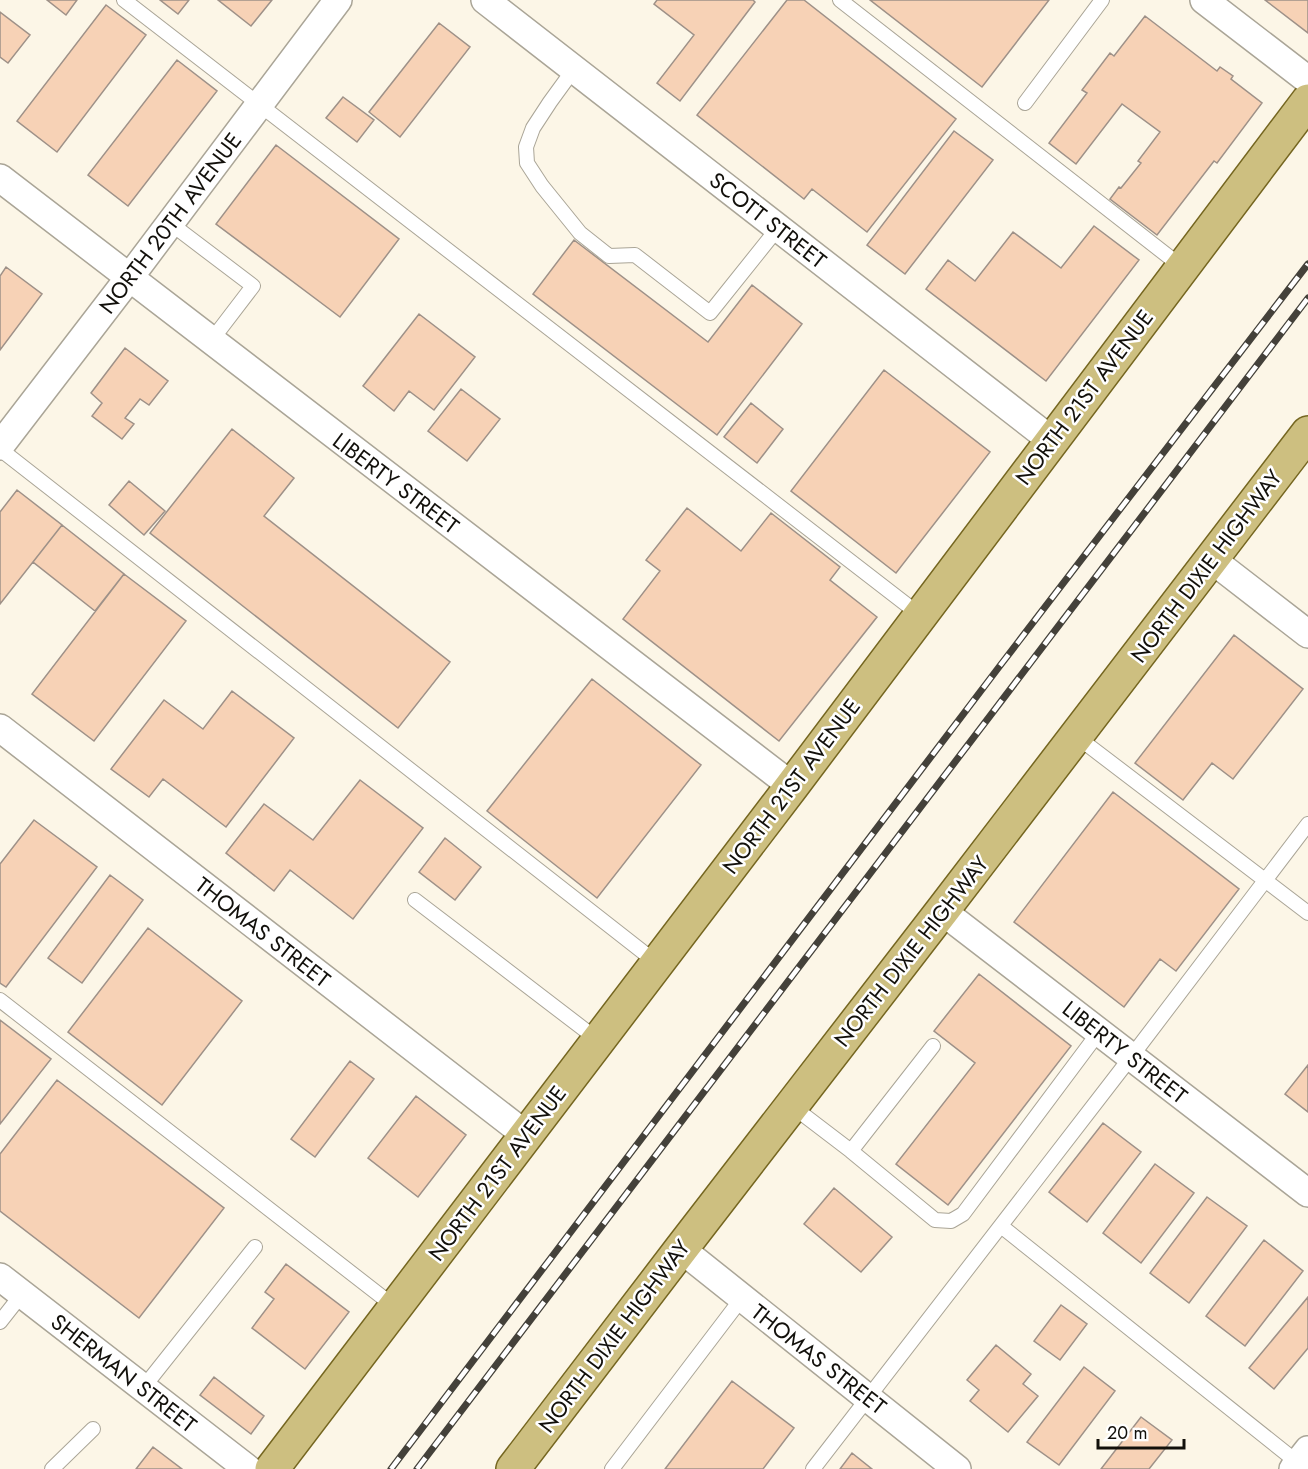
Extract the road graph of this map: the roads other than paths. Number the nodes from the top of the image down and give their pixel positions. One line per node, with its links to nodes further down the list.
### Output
1 (124, 0): 11 (lane)
2 (338, 0): 11 (street, NORTH 20TH AVENUE)
3 (485, 0): 7 (street, SCOTT STREET)
4 (840, 0): 15 (lane)
5 (1102, 0): 10 (lane)
6 (1204, 0): 8 (street)
7 (574, 69): 14 (street, SCOTT STREET); 14 (lane)
8 (1308, 80)
9 (1308, 100): 15 (main road, NORTH 21ST AVENUE)
10 (1025, 104)
11 (259, 105): 13 (street, NORTH 20TH AVENUE); 22 (lane)
12 (0, 178): 16 (street, LIBERTY STREET)
13 (170, 223): 16 (street, NORTH 20TH AVENUE); 17 (lane)
14 (778, 228): 19 (street, SCOTT STREET)
15 (1182, 267): 19 (main road, NORTH 21ST AVENUE)
16 (129, 278): 17 (street, LIBERTY STREET); 20 (street, NORTH 20TH AVENUE)
17 (211, 341): 26 (street, LIBERTY STREET)
18 (1308, 433): 21 (main road, NORTH DIXIE HIGHWAY)
19 (1051, 440): 22 (main road, NORTH 21ST AVENUE)
20 (0, 447): 32 (lane)
21 (1211, 559): 23 (street); 25 (main road, NORTH DIXIE HIGHWAY)
22 (920, 615): 26 (main road, NORTH 21ST AVENUE)
23 (1308, 634)
24 (0, 728): 39 (street, THOMAS STREET)
25 (1076, 736): 28 (lane); 30 (main road, NORTH DIXIE HIGHWAY)
26 (792, 786): 32 (main road, NORTH 21ST AVENUE)
27 (1308, 824): 28 (lane)
28 (1266, 879): 31 (lane); 37 (lane)
29 (415, 900): 35 (lane)
30 (942, 911): 34 (street, LIBERTY STREET); 38 (main road, NORTH DIXIE HIGHWAY)
31 (1308, 913)
32 (657, 963): 35 (main road, NORTH 21ST AVENUE)
33 (0, 1000): 48 (lane)
34 (1099, 1032): 37 (street, LIBERTY STREET); 40 (lane)
35 (598, 1040): 39 (main road, NORTH 21ST AVENUE)
36 (933, 1046): 40 (lane)
37 (1131, 1057): 41 (street, LIBERTY STREET); 42 (lane)
38 (792, 1106): 40 (lane); 44 (main road, NORTH DIXIE HIGHWAY)
39 (526, 1135): 48 (main road, NORTH 21ST AVENUE)
40 (851, 1151)
41 (1308, 1193)
42 (1001, 1226): 51 (lane); 53 (lane)
43 (255, 1247): 50 (lane)
44 (681, 1249): 47 (street, THOMAS STREET); 57 (main road, NORTH DIXIE HIGHWAY)
45 (0, 1277): 46 (street, SHERMAN STREET)
46 (22, 1294): 49 (lane); 50 (street, SHERMAN STREET)
47 (742, 1298): 51 (street, THOMAS STREET); 58 (lane)
48 (395, 1307): 56 (main road, NORTH 21ST AVENUE)
49 (0, 1322)
50 (143, 1388): 55 (street, SHERMAN STREET)
51 (868, 1398): 59 (lane); 60 (street, THOMAS STREET)
52 (93, 1429): 54 (lane)
53 (1301, 1463)
54 (52, 1469)
55 (248, 1469)
56 (272, 1469)
57 (513, 1469)
58 (612, 1469)
59 (813, 1469)
60 (957, 1469)

